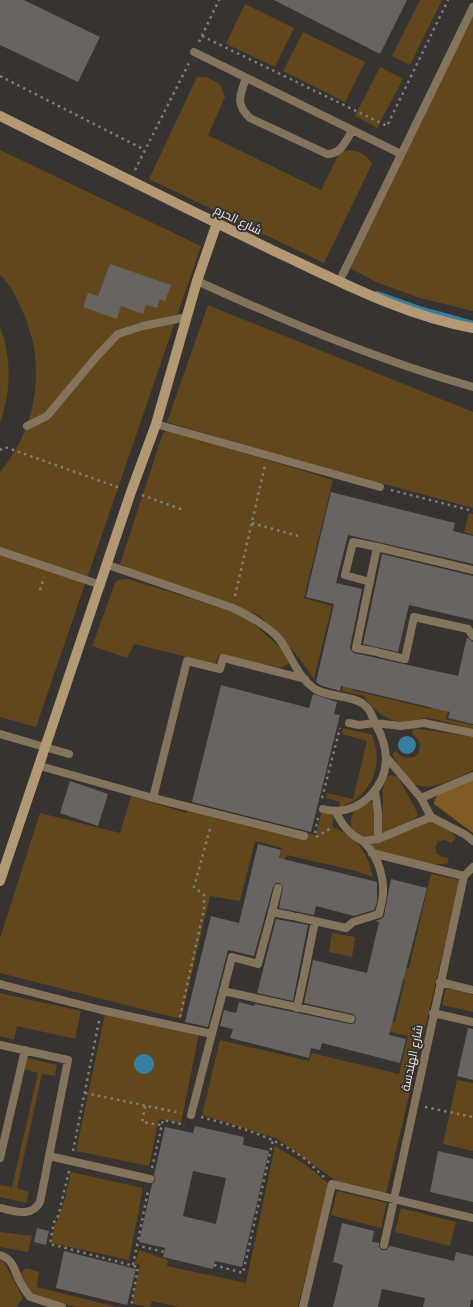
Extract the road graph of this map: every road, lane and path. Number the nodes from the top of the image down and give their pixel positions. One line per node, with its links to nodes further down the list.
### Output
1 (219, 0): 4 (path)
2 (448, 0): 4 (path)
3 (473, 8): 11 (lane)
4 (202, 36): 5 (path)
5 (194, 52): 7 (lane); 10 (path)
6 (0, 76): 10 (path)
7 (246, 78): 9 (lane); 9 (lane)
8 (0, 116): 12 (street, شارع الحرم)
9 (352, 131): 11 (lane)
10 (145, 150): 12 (path)
11 (401, 154): 15 (lane)
12 (130, 180): 13 (street, شارع الحرم)
13 (217, 223): 14 (street); 15 (street, شارع الحرم)
14 (197, 281): 16 (street); 18 (lane)
15 (340, 282): 17 (street, شارع الحرم)
16 (187, 318): 19 (street); 20 (lane)
17 (473, 328)
18 (473, 387)
19 (156, 424): 22 (lane); 24 (street)
20 (27, 426)
21 (0, 450): 24 (path)
22 (267, 455): 23 (lane); 27 (path)
23 (380, 487): 26 (path)
24 (131, 492): 25 (path); 31 (street)
25 (183, 510)
26 (473, 511)
27 (252, 523): 28 (path); 35 (path)
28 (298, 536)
29 (377, 548): 32 (lane); 33 (lane); 33 (lane)
30 (0, 550): 34 (lane)
31 (108, 565): 34 (street); 35 (lane)
32 (473, 570)
33 (370, 582): 36 (lane)
34 (101, 585): 42 (street)
35 (233, 608): 37 (lane)
36 (473, 636)
37 (305, 679): 39 (lane); 48 (lane)
38 (345, 722): 39 (lane); 50 (path)
39 (375, 724): 41 (lane); 44 (lane)
40 (0, 734): 42 (lane)
41 (473, 734)
42 (45, 746): 43 (lane); 45 (street)
43 (69, 754)
44 (387, 758): 47 (lane); 49 (lane)
45 (40, 766): 48 (lane); 64 (street)
46 (473, 776): 49 (lane)
47 (375, 790): 51 (lane); 58 (lane)
48 (153, 798): 52 (lane)
49 (421, 798): 54 (lane)
50 (322, 805): 51 (lane)
51 (336, 812): 55 (lane)
52 (214, 814): 57 (lane); 77 (path)
53 (318, 816): 56 (path)
54 (431, 817): 58 (lane); 59 (lane)
55 (344, 826): 57 (path); 60 (lane)
56 (311, 832)
57 (304, 836)
58 (378, 839): 60 (lane)
59 (473, 841)
60 (363, 842): 61 (lane)
61 (372, 853): 63 (lane); 67 (lane)
62 (473, 867): 63 (lane)
63 (464, 876): 68 (lane, شارع الهندسة)
64 (0, 881)
65 (278, 888): 66 (lane)
66 (272, 912): 67 (lane); 71 (lane)
67 (315, 921): 72 (lane)
68 (440, 982): 70 (lane); 74 (lane, شارع الهندسة)
69 (0, 984): 73 (lane)
70 (473, 990)
71 (223, 991): 72 (lane); 78 (lane)
72 (297, 1008): 75 (lane)
73 (101, 1010): 77 (lane); 81 (path)
74 (433, 1013): 76 (lane); 82 (lane, شارع الهندسة)
75 (351, 1019)
76 (473, 1022)
77 (178, 1026): 78 (lane)
78 (212, 1034): 84 (lane)
79 (0, 1045): 80 (lane)
80 (25, 1050): 88 (lane); 89 (lane)
81 (85, 1093): 83 (path); 90 (path)
82 (414, 1105): 85 (path); 93 (lane, شارع الهندسة)
83 (145, 1106): 84 (path); 86 (path)
84 (191, 1115): 86 (path); 87 (path)
85 (473, 1118)
86 (161, 1126): 91 (path)
87 (273, 1140): 92 (path); 101 (path)
88 (49, 1156): 90 (lane); 94 (lane)
89 (0, 1158)
90 (71, 1161): 91 (lane); 100 (path)
91 (150, 1179): 96 (path)
92 (332, 1184): 93 (lane); 104 (lane)
93 (394, 1199): 95 (lane); 97 (lane, شارع الهندسة)
94 (0, 1208)
95 (473, 1218)
96 (136, 1245): 98 (path); 100 (path)
97 (384, 1245)
98 (164, 1252)
99 (0, 1255): 102 (lane)
100 (133, 1265): 103 (path)
101 (214, 1265)
102 (62, 1307)
103 (131, 1307)
104 (304, 1307)

